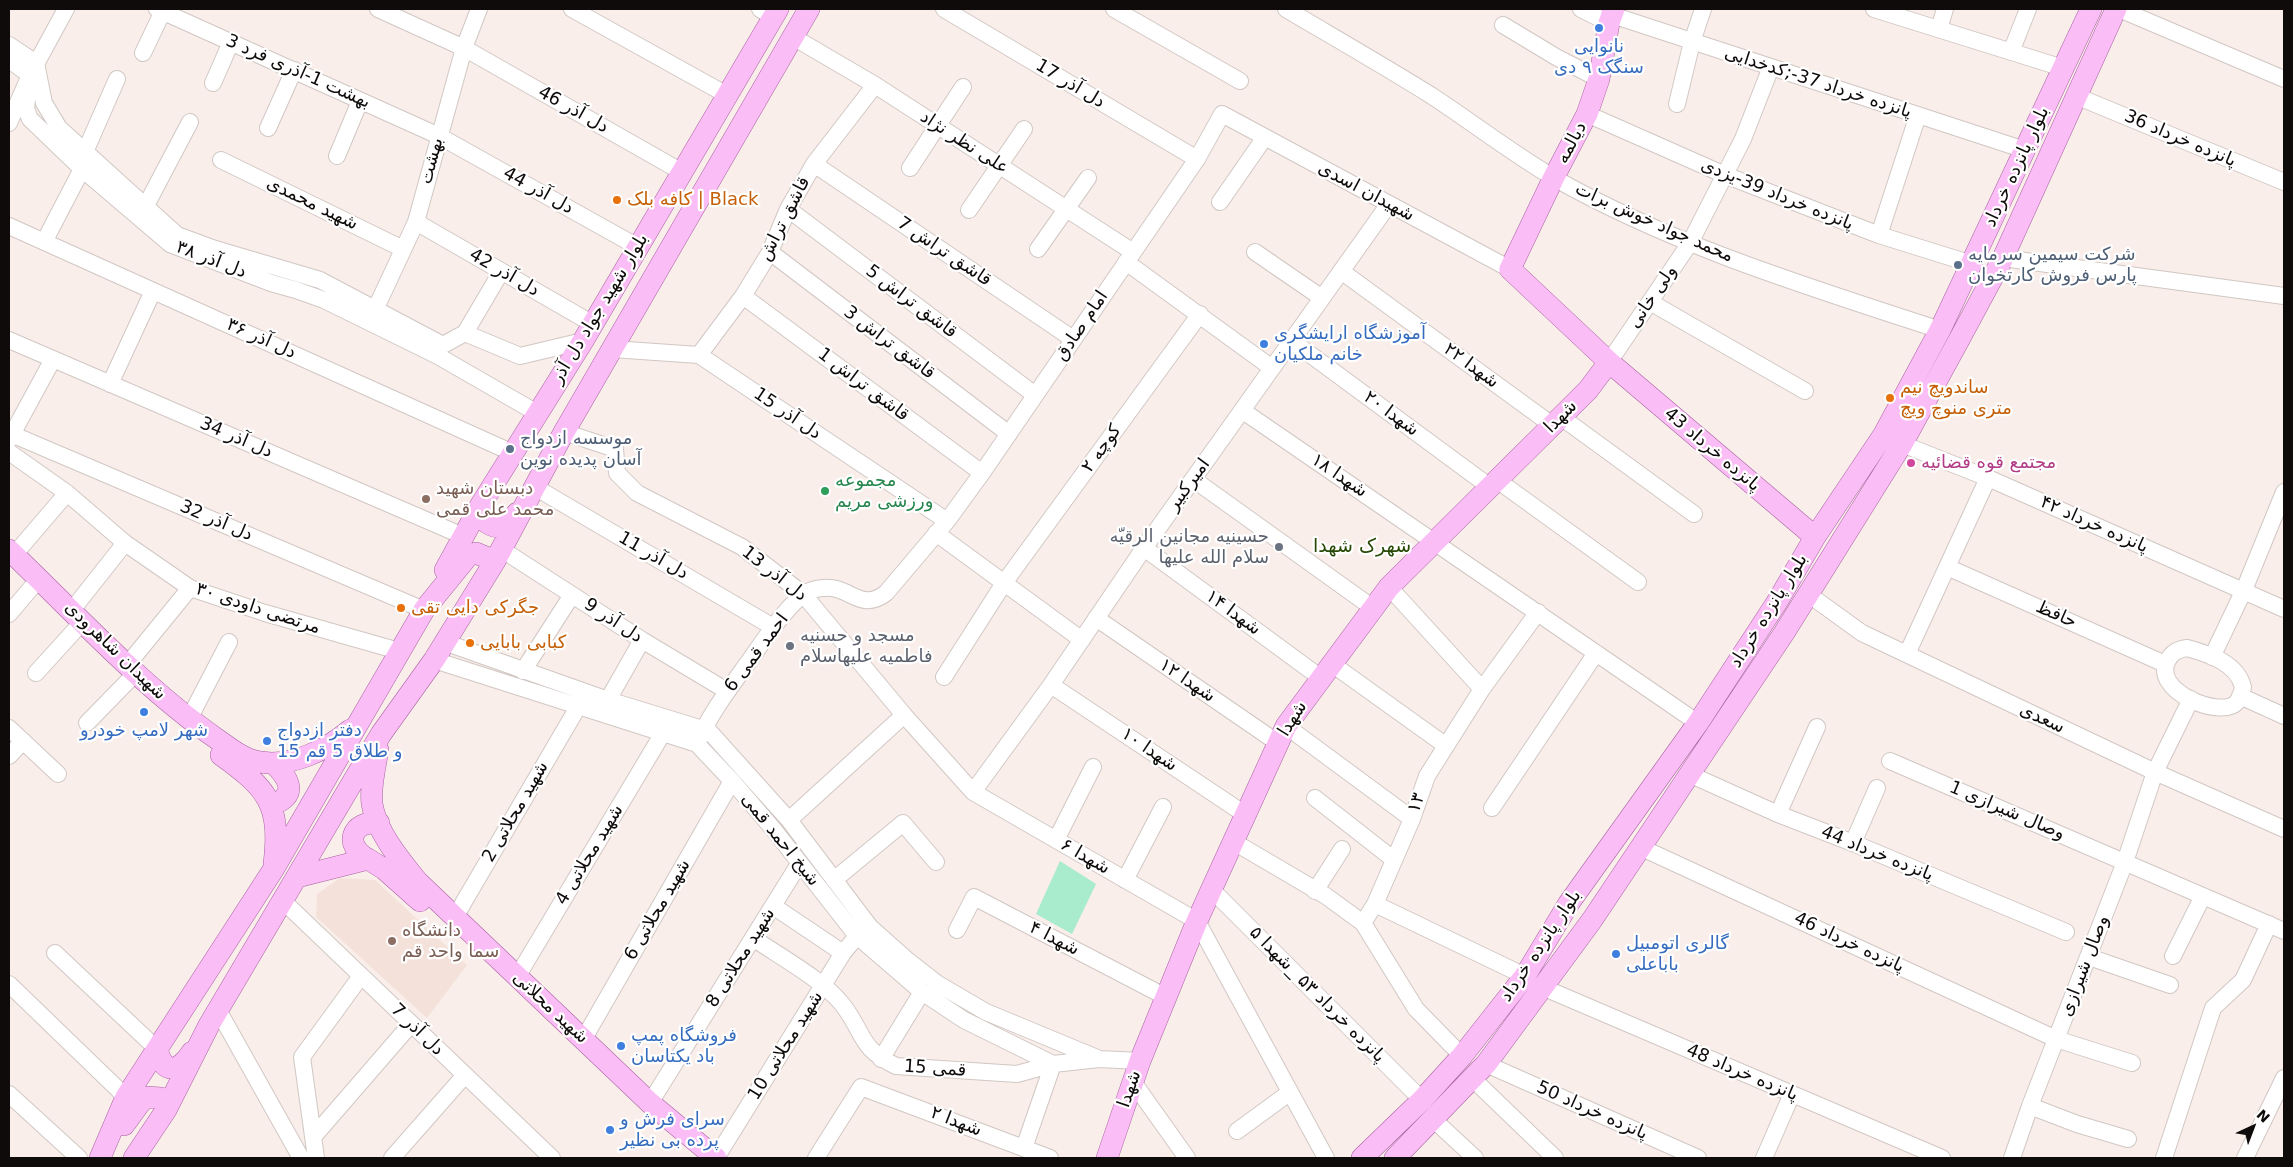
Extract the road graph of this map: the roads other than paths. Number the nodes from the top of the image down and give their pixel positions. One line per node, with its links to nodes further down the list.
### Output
1 (66, 9): 31 (street)
2 (378, 9): 25 (street, دل آذر 46)
3 (479, 9): 25 (street, بهشت)
4 (572, 9): 40 (street)
5 (809, 9): 21 (main road, بلوار شهید جواد دل آذر)
6 (944, 9): 57 (street, دل آذر 17)
7 (1114, 9): 36 (street)
8 (1286, 9): 65 (street, محمد جواد خوش برات)
9 (1581, 9): 18 (street, پانزده خرداد 37-;کدخدایی)
10 (1704, 9): 23 (street)
11 (1874, 9): 20 (street)
12 (1945, 9): 20 (street)
13 (2028, 9): 26 (street)
14 (2091, 9): 30 (main road, بلوار پانزده خرداد)
15 (2118, 9): 35 (street); 41 (main road, بلوار پانزده خرداد)
16 (167, 11): 22 (street, بهشت 1-آذری فرد 3); 27 (street)
17 (770, 11): 40 (main road, بلوار شهید جواد دل آذر)
18 (1612, 16): 23 (street, پانزده خرداد 37-;کدخدایی); 34 (main road, دیالمه)
19 (1503, 25): 34 (street)
20 (1939, 29): 26 (street)
21 (793, 37): 38 (street, علی نظر نژاد); 103 (main road, بلوار شهید جواد دل آذر)
22 (231, 42): 32 (street, بهشت 1-آذری فرد 3); 37 (street)
23 (1692, 42): 29 (street, پانزده خرداد 37-;کدخدایی); 43 (street)
24 (9, 45): 31 (street)
25 (464, 48): 52 (street, بهشت); 63 (street, دل آذر 46)
26 (2011, 52): 30 (street)
27 (143, 53)
28 (9, 60): 31 (street)
29 (1771, 67): 46 (street, پانزده خرداد 37-;کدخدایی); 64 (street, ولی خانی)
30 (2063, 68): 54 (main road, بلوار پانزده خرداد)
31 (33, 69): 48 (street); 55 (street, دل آذر ۳۸); 62 (street, دل آذر ۳۸)
32 (294, 70): 42 (street, بهشت 1-آذری فرد 3); 50 (street)
33 (117, 79): 55 (street)
34 (1598, 79): 45 (main road, دیالمه)
35 (2284, 79)
36 (1240, 81)
37 (213, 83)
38 (875, 85): 49 (street, علی نظر نژاد); 59 (street, قاشق تراش)
39 (963, 87): 49 (street)
40 (727, 94): 63 (main road, بلوار شهید جواد دل آذر)
41 (2076, 96): 67 (street, پانزده خرداد 36); 85 (main road, بلوار پانزده خرداد)
42 (360, 100): 52 (street, بهشت 1-آذری فرد 3); 56 (street)
43 (1677, 104)
44 (1222, 114): 53 (street, شهیدان اسدی); 57 (street, امام صادق)
45 (1587, 114): 64 (street, پانزده خرداد 39-یزدی); 65 (main road, دیالمه)
46 (1918, 115): 54 (street, پانزده خرداد 37-;کدخدایی); 76 (street)
47 (190, 122): 73 (street)
48 (9, 123)
49 (937, 126): 60 (street, علی نظر نژاد); 61 (street)
50 (268, 128)
51 (1024, 129): 60 (street)
52 (439, 136): 74 (street, بهشت); 79 (street, دل آذر 44)
53 (1265, 137): 68 (street); 69 (street, شهیدان اسدی)
54 (2025, 150): 86 (main road, بلوار پانزده خرداد)
55 (85, 152): 73 (street, دل آذر ۳۸)
56 (337, 156)
57 (1197, 159): 84 (street, امام صادق)
58 (221, 160): 80 (street, شهید محمدی)
59 (814, 164): 70 (street, قاشق تراش); 101 (street, قاشق تراش 7)
60 (999, 166): 71 (street); 72 (street, علی نظر نژاد)
61 (910, 168)
62 (82, 169): 73 (street, دل آذر ۳۸); 77 (street)
63 (682, 172): 79 (main road, بلوار شهید جواد دل آذر)
64 (1725, 176): 76 (street, پانزده خرداد 39-یزدی); 78 (street, ولی خانی)
65 (1554, 177): 78 (street, محمد جواد خوش برات); 87 (main road, دیالمه)
66 (1088, 178): 72 (street)
67 (2284, 182)
68 (1220, 202)
69 (1389, 204): 87 (street, شهیدان اسدی); 88 (street, امیرکبیر)
70 (788, 209): 82 (street, قاشق تراش); 111 (street, قاشق تراش 5)
71 (969, 210)
72 (1067, 210): 81 (street); 84 (street, علی نظر نژاد)
73 (142, 212): 95 (street, دل آذر ۳۸); 104 (street, دل آذر ۳۸)
74 (416, 222): 80 (street, بهشت); 89 (street, دل آذر 42)
75 (9, 226): 77 (street, دل آذر ۳۶)
76 (1879, 235): 86 (street, پانزده خرداد 39-یزدی)
77 (44, 242): 90 (street, دل آذر ۳۶)
78 (1690, 243): 94 (street, ولی خانی); 97 (street, محمد جواد خوش برات)
79 (638, 247): 99 (main road, بلوار شهید جواد دل آذر)
80 (403, 249): 95 (street, بهشت)
81 (1038, 249)
82 (770, 252): 91 (street, قاشق تراش); 116 (street, قاشق تراش 3)
83 (1255, 252): 93 (street)
84 (1129, 257): 96 (street, علی نظر نژاد); 101 (street, امام صادق)
85 (2002, 258): 92 (street); 118 (main road, بلوار پانزده خرداد)
86 (1972, 264): 97 (main road, بلوار پانزده خرداد)
87 (1510, 269): 107 (main road, پانزده خرداد 43)
88 (1341, 271): 93 (street, امیرکبیر); 114 (street, شهدا ۲۲)
89 (500, 272): 98 (street); 99 (street, دل آذر 42)
90 (153, 291): 109 (street); 120 (street, دل آذر ۳۶)
91 (744, 296): 105 (street, قاشق تراش); 121 (street, قاشق تراش 1)
92 (2284, 296)
93 (1322, 298): 102 (street, امیرکبیر)
94 (1650, 302): 107 (street, ولی خانی); 110 (street)
95 (375, 310): 104 (street, دل آذر ۳۸)
96 (1200, 314): 108 (street, علی نظر نژاد); 141 (street, کوچه ۲)
97 (1940, 330): 133 (main road, بلوار پانزده خرداد)
98 (466, 333): 99 (street); 104 (street)
99 (588, 333): 113 (main road, بلوار شهید جواد دل آذر)
100 (9, 340): 106 (street, دل آذر 34)
101 (1073, 340): 111 (street, امام صادق)
102 (1292, 341): 108 (street, امیرکبیر); 124 (street, شهدا ۲۰)
103 (612, 349): 105 (street); 115 (main road, بلوار شهید جواد دل آذر)
104 (440, 350): 113 (street)
105 (700, 355): 131 (street, دل آذر 15)
106 (53, 360): 109 (street, دل آذر 34); 117 (street)
107 (1609, 362): 114 (main road, شهدا); 133 (main road, پانزده خرداد 43)
108 (1272, 368): 112 (street, امیرکبیر)
109 (110, 384): 132 (street, دل آذر 34)
110 (1805, 391)
111 (1035, 395): 116 (street, امام صادق)
112 (1243, 411): 123 (street, امیرکبیر); 134 (street, شهدا ۱۸)
113 (537, 413): 120 (main road, بلوار شهید جواد دل آذر)
114 (1556, 421): 124 (main road, شهدا); 130 (street, شهدا ۲۲)
115 (564, 432): 125 (main road, بلوار شهید جواد دل آذر); 146 (street, دل آذر 13)
116 (1009, 434): 121 (street, امام صادق)
117 (10, 436): 151 (street, دل آذر 32)
118 (1902, 444): 122 (street, پانزده خرداد ۴۲); 147 (main road, بلوار پانزده خرداد)
119 (9, 452): 127 (street, ۳۰ مرتضی داودی)
120 (513, 452): 128 (main road, بلوار شهید جواد دل آذر)
121 (982, 473): 131 (street, امام صادق)
122 (1988, 478): 139 (street); 145 (street, پانزده خرداد ۴۲)
123 (1193, 479): 136 (street, امیرکبیر); 149 (street)
124 (1494, 484): 134 (main road, شهدا); 140 (street, شهدا ۲۰)
125 (533, 486): 129 (main road, بلوار شهید جواد دل آذر); 156 (street, دل آذر 11)
126 (2284, 492): 145 (street)
127 (67, 493): 135 (street, ۳۰ مرتضی داودی); 138 (street)
128 (480, 506): 129 (main road); 132 (main road, بلوار شهید جواد دل آذر)
129 (523, 506): 137 (main road, بلوار شهید جواد دل آذر)
130 (1694, 514)
131 (941, 527): 141 (street, دل آذر 15); 146 (street)
132 (463, 536): 151 (main road, بلوار شهید جواد دل آذر)
133 (1816, 537): 183 (main road, بلوار پانزده خرداد)
134 (1435, 542): 143 (main road, شهدا); 152 (street, شهدا ۱۸)
135 (125, 543): 144 (street, ۳۰ مرتضی داودی); 155 (street)
136 (1144, 548): 154 (street, امیرکبیر); 167 (street, شهدا ۱۴)
137 (498, 555): 148 (street, دل آذر 9); 151 (main road); 160 (main road, بلوار شهید جواد دل آذر)
138 (11, 557): 142 (main road, شهیدان شاهرودی); 155 (main road, شهیدان شاهرودی)
139 (1947, 566): 163 (street); 165 (street, حافظ)
140 (1638, 582)
141 (1004, 583): 158 (street, دل آذر 15); 170 (street, کوچه ۲)
142 (32, 587): 153 (street); 155 (main road, شهیدان شاهرودی)
143 (1389, 587): 149 (main road, شهدا); 172 (street)
144 (190, 588): 161 (street, ۳۰ مرتضی داودی); 168 (street)
145 (2244, 590): 150 (street, پانزده خرداد ۴۲); 164 (street)
146 (803, 594): 156 (street, احمد قمی 6); 178 (street, دل آذر 13)
147 (1808, 594): 163 (street, سعدی); 199 (main road, بلوار پانزده خرداد)
148 (572, 595): 157 (street, دل آذر 9); 166 (street)
149 (1373, 608): 167 (main road, شهدا)
150 (2284, 609)
151 (424, 610): 161 (main road)
152 (1538, 612): 162 (street, شهدا ۱۸); 172 (street, ۱۳)
153 (9, 614)
154 (1096, 618): 158 (street, امیرکبیر); 189 (street, شهدا ۱۲)
155 (74, 620): 168 (main road, شهیدان شاهرودی); 169 (street)
156 (773, 627): 173 (street, احمد قمی 6)
157 (642, 640): 173 (street, دل آذر 9); 176 (street)
158 (1082, 640): 171 (street, امیرکبیر)
159 (229, 642): 180 (street)
160 (447, 650): 166 (street, شیخ احمد قمی); 177 (street, شیخ احمد قمی); 188 (main road, بلوار شهید جواد دل آذر)
161 (399, 651): 181 (main road)
162 (1596, 653): 183 (street, شهدا ۱۸); 206 (street)
163 (1907, 654): 197 (street, سعدی)
164 (2212, 657): 165 (street); 174 (street)
165 (2165, 664): 175 (street)
166 (523, 670): 176 (street, شیخ احمد قمی)
167 (1326, 671): 189 (main road, شهدا); 192 (street, شهدا ۱۴)
168 (129, 672): 180 (main road, شهیدان شاهرودی); 182 (street); 204 (main road, شهیدان شاهرودی)
169 (36, 673)
170 (944, 677)
171 (1052, 685): 202 (street, امیرکبیر); 208 (street, شهدا ۱۰)
172 (1482, 689): 192 (street, ۱۳)
173 (728, 691): 186 (street, احمد قمی 6)
174 (2240, 696): 175 (street); 179 (street)
175 (2191, 699): 197 (street, وصال شیرازی)
176 (608, 700): 186 (street, شیخ احمد قمی)
177 (578, 707): 187 (street, شیخ احمد قمی); 233 (street, شهید محلاتی 2)
178 (904, 715): 202 (street, دل آذر 13); 210 (street)
179 (2284, 716)
180 (189, 719): 195 (main road, شهیدان شاهرودی)
181 (360, 721): 195 (main road, شهیدان شاهرودی); 223 (main road)
182 (87, 723)
183 (1698, 723): 248 (main road, بلوار پانزده خرداد)
184 (1817, 727): 207 (street)
185 (9, 728): 190 (street)
186 (704, 729): 191 (street, احمد قمی 6); 210 (street, شیخ احمد قمی)
187 (663, 733): 191 (street, شیخ احمد قمی); 249 (street, شهید محلاتی 4)
188 (381, 734): 211 (main road, شهید محلاتی); 224 (main road, بلوار شهید جواد دل آذر)
189 (1282, 735): 208 (main road, شهدا); 209 (street, شهدا ۱۲)
190 (23, 741): 193 (street); 198 (street)
191 (697, 744): 200 (street, شیخ احمد قمی)
192 (1445, 745): 209 (street, ۱۳)
193 (9, 756)
194 (1890, 761): 221 (street, وصال شیرازی 1)
195 (273, 763): 204 (main road)
196 (1093, 767): 213 (street)
197 (2155, 772): 212 (street, سعدی); 221 (street, وصال شیرازی)
198 (58, 774)
199 (1689, 774): 207 (street, پانزده خرداد 44); 216 (main road, بلوار پانزده خرداد)
200 (732, 781): 222 (street, شیخ احمد قمی); 259 (street, شهید محلاتی 6)
201 (1877, 788): 215 (street)
202 (973, 792): 213 (street, شهدا ۶)
203 (1315, 798): 218 (street)
204 (272, 805): 223 (main road, شهیدان شاهرودی)
205 (1163, 807): 226 (street)
206 (1492, 808)
207 (1778, 814): 215 (street, پانزده خرداد 44)
208 (1246, 815): 214 (main road, شهدا)
209 (1412, 819): 218 (street, ۱۳)
210 (789, 820): 225 (street, شیخ احمد قمی)
211 (379, 823): 219 (main road, شهید محلاتی); 233 (main road, شهید محلاتی)
212 (2284, 829)
213 (1056, 840): 226 (street, شهدا ۶)
214 (1234, 842): 227 (main road, شهدا); 228 (street)
215 (1853, 843): 239 (street, پانزده خرداد 44)
216 (1642, 848): 253 (main road, بلوار پانزده خرداد); 258 (street, پانزده خرداد 46)
217 (1342, 849): 228 (street)
218 (1394, 858): 231 (street, ۱۳)
219 (368, 859): 224 (main road); 291 (main road, شهید محلاتی)
220 (936, 862): 225 (street)
221 (2125, 862): 229 (street, وصال شیرازی 1); 245 (street, وصال شیرازی)
222 (799, 864): 232 (street, شهید محلاتی 8); 240 (street, شیخ احمد قمی)
223 (273, 870): 260 (main road)
224 (298, 877): 230 (main road, بلوار شهید جواد دل آذر)
225 (834, 880): 246 (street, شیخ احمد قمی)
226 (1125, 880): 234 (street, شهدا ۶)
227 (1212, 890): 234 (main road, شهدا); 275 (street, پانزده خرداد ۵۳ _شهدا ۵)
228 (1315, 891): 235 (street)
229 (2203, 896): 236 (street, وصال شیرازی 1); 244 (street)
230 (283, 901): 247 (street, دل آذر 7); 256 (main road, بلوار شهید جواد دل آذر)
231 (1375, 904): 235 (street, ۱۳); 248 (street)
232 (773, 906): 241 (street, شهید محلاتی 8); 243 (street)
233 (455, 917): 249 (main road, شهید محلاتی)
234 (1197, 921): 255 (main road, شهدا); 271 (street)
235 (1363, 923): 261 (street)
236 (2269, 924): 238 (street, وصال شیرازی 1); 306 (street)
237 (957, 930): 255 (street, شهدا ۴)
238 (2284, 931)
239 (2066, 932)
240 (857, 936): 243 (street, شهید محلاتی 10); 246 (street, شیخ احمد قمی)
241 (753, 938): 252 (street, قمی 15); 276 (street, شهید محلاتی 8)
242 (55, 953): 260 (street)
243 (843, 954): 252 (street, شهید محلاتی 10)
244 (2173, 956)
245 (2089, 957): 251 (street); 258 (street, وصال شیرازی)
246 (901, 965): 254 (street, شیخ احمد قمی); 263 (street, شیخ احمد قمی)
247 (361, 976): 257 (street, دل آذر 7); 281 (street)
248 (1525, 976): 261 (main road, بلوار پانزده خرداد)
249 (517, 977): 259 (main road, شهید محلاتی)
250 (9, 984): 274 (street)
251 (2170, 985)
252 (824, 986): 262 (street, قمی 15); 292 (street, شهید محلاتی 10)
253 (1542, 987): 267 (main road, بلوار پانزده خرداد); 273 (street, پانزده خرداد 48)
254 (922, 992): 262 (street); 266 (street, شیخ احمد قمی)
255 (1166, 998): 264 (main road, شهدا)
256 (214, 1018): 260 (main road); 278 (main road); 288 (street)
257 (411, 1024): 268 (street, دل آذر 7); 281 (street)
258 (2056, 1039): 265 (street, پانزده خرداد 46); 277 (street, وصال شیرازی)
259 (583, 1040): 276 (main road, شهید محلاتی)
260 (157, 1049): 274 (main road)
261 (1462, 1056): 275 (main road, بلوار پانزده خرداد)
262 (881, 1059): 266 (street, قمی 15)
263 (1099, 1059): 264 (street, شیخ احمد قمی); 266 (street, شیخ احمد قمی)
264 (1140, 1061): 270 (main road, شهدا)
265 (2132, 1063)
266 (1053, 1064): 283 (street)
267 (1479, 1071): 279 (main road, بلوار پانزده خرداد); 301 (street); 302 (street, پانزده خرداد 50)
268 (465, 1075): 284 (street, دل آذر 7); 290 (street)
269 (2284, 1078): 307 (street)
270 (1133, 1082): 295 (main road, شهدا); 296 (street)
271 (1289, 1093): 280 (street); 297 (street)
272 (9, 1094): 285 (street)
273 (1792, 1094): 303 (street); 304 (street, پانزده خرداد 48)
274 (126, 1097): 286 (main road)
275 (1422, 1100): 298 (main road, بلوار پانزده خرداد)
276 (650, 1103): 292 (main road, شهید محلاتی)
277 (2030, 1106): 282 (street); 305 (street, وصال شیرازی)
278 (166, 1110): 286 (main road); 287 (main road)
279 (1434, 1120): 299 (main road, بلوار پانزده خرداد); 300 (street)
280 (1237, 1131)
281 (314, 1136): 289 (street)
282 (2128, 1139)
283 (1024, 1148): 293 (street, شهدا ۲); 294 (street, شهدا ۲)
284 (545, 1156)
285 (79, 1158)
286 (100, 1158)
287 (134, 1158)
288 (301, 1158)
289 (316, 1158)
290 (392, 1158)
291 (697, 1158)
292 (716, 1158)
293 (816, 1158)
294 (1050, 1158)
295 (1107, 1158)
296 (1187, 1158)
297 (1326, 1158)
298 (1362, 1158)
299 (1395, 1158)
300 (1475, 1158)
301 (1555, 1158)
302 (1698, 1158)
303 (1764, 1158)
304 (1942, 1158)
305 (2012, 1158)
306 (2164, 1158)
307 (2245, 1158)

